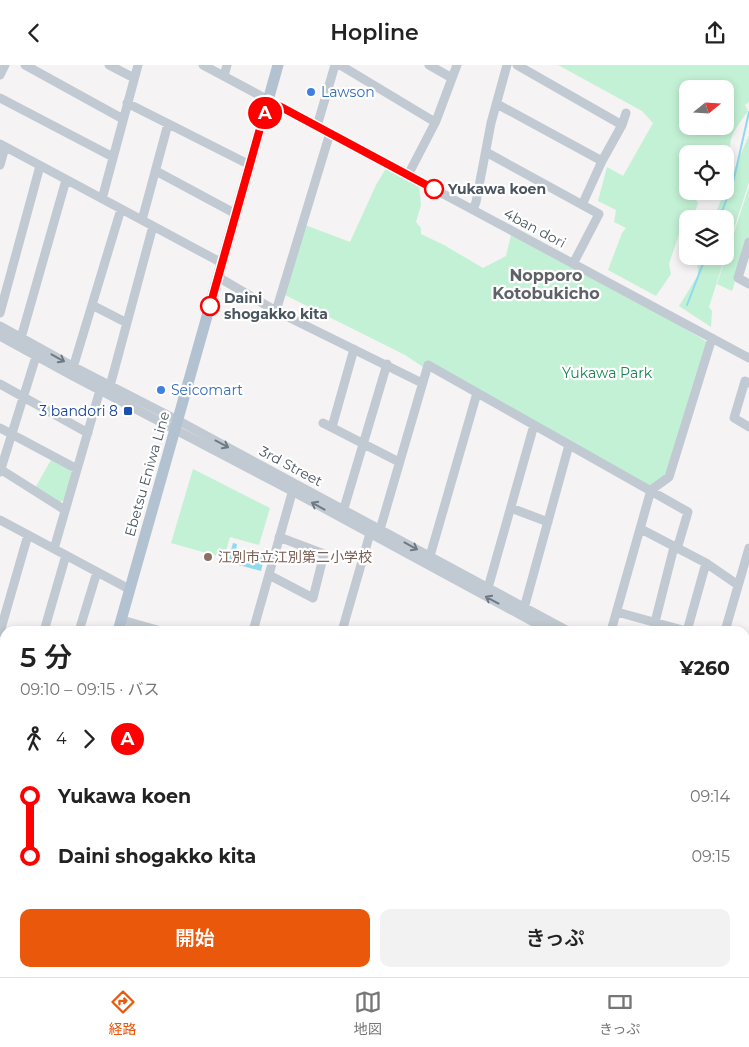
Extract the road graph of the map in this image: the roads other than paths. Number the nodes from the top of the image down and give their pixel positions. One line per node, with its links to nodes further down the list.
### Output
1 (6, 65): 14 (street)
2 (25, 65): 23 (street)
3 (109, 65): 17 (street)
4 (138, 65): 17 (street)
5 (203, 65): 15 (street, 4ban dori)
6 (227, 65): 15 (street)
7 (278, 65): 19 (main road, Ebetsu Eniwa Line)
8 (335, 65): 27 (street)
9 (340, 65): 24 (street)
10 (429, 65): 16 (street)
11 (457, 65): 16 (street)
12 (507, 65): 21 (street)
13 (517, 65): 26 (street)
14 (0, 75)
15 (224, 76): 19 (street, 4ban dori)
16 (452, 77): 24 (street)
17 (134, 78): 20 (street)
18 (0, 98): 31 (street)
19 (268, 100): 27 (street, 4ban dori); 34 (main road, Ebetsu Eniwa Line)
20 (127, 103): 23 (street); 25 (street)
21 (496, 104): 30 (street); 32 (street)
22 (626, 113): 26 (street)
23 (123, 119): 31 (street)
24 (436, 122): 37 (street)
25 (168, 124): 34 (street); 36 (street)
26 (622, 125): 32 (street)
27 (317, 126): 28 (street, 4ban dori)
28 (330, 133): 37 (street, 4ban dori); 52 (street)
29 (2, 146): 33 (street); 35 (street)
30 (486, 152): 40 (street); 42 (street)
31 (113, 157): 39 (street)
32 (602, 161): 40 (street)
33 (0, 165)
34 (250, 165): 43 (main road, Ebetsu Eniwa Line)
35 (40, 166): 38 (street); 53 (street)
36 (156, 171): 43 (street); 44 (street)
37 (408, 175): 42 (street, 4ban dori)
38 (66, 180): 39 (street); 57 (street)
39 (102, 199): 41 (street)
40 (582, 205): 48 (street)
41 (121, 209): 44 (street); 51 (street)
42 (473, 210): 48 (street, 4ban dori)
43 (236, 214): 47 (main road, Ebetsu Eniwa Line)
44 (142, 220): 45 (street)
45 (153, 226): 47 (street); 54 (street)
46 (749, 242): 50 (street)
47 (222, 263): 49 (main road, Ebetsu Eniwa Line)
48 (573, 264): 58 (street, 4ban dori)
49 (218, 277): 52 (street); 72 (main road, Ebetsu Eniwa Line)
50 (749, 284)
51 (92, 305): 54 (street); 63 (street)
52 (276, 311): 59 (street)
53 (0, 313)
54 (127, 323): 67 (street)
55 (0, 325): 57 (street, 3rd Street)
56 (0, 336): 60 (street, 3rd Street)
57 (21, 338): 60 (street, 3rd Street)
58 (712, 338): 61 (street, 4ban dori); 85 (street)
59 (354, 349): 62 (street); 74 (street)
60 (37, 352): 63 (street, 3rd Street); 70 (street)
61 (749, 358)
62 (387, 364): 64 (street); 79 (street)
63 (72, 371): 67 (street, 3rd Street); 68 (street, 3rd Street)
64 (422, 383): 69 (street); 81 (street)
65 (749, 383): 75 (street)
66 (0, 384): 70 (street)
67 (110, 386): 72 (street, 3rd Street)
68 (100, 390): 72 (street, 3rd Street); 77 (street)
69 (477, 393): 73 (street); 100 (street)
70 (23, 396): 77 (street); 78 (street)
71 (323, 423): 74 (street)
72 (177, 425): 84 (street, 3rd Street); 106 (main road, Ebetsu Eniwa Line)
73 (534, 425): 80 (street); 86 (street)
74 (332, 427): 79 (street)
75 (749, 427)
76 (0, 428): 78 (street)
77 (88, 433): 82 (street)
78 (11, 434): 82 (street); 83 (street)
79 (364, 444): 81 (street); 88 (street)
80 (569, 445): 85 (street); 90 (street)
81 (399, 462): 91 (street)
82 (77, 469): 87 (street)
83 (0, 470): 87 (street)
84 (294, 487): 88 (street, 3rd Street); 95 (street)
85 (651, 490): 92 (street); 96 (street)
86 (511, 508): 90 (street); 105 (street)
87 (65, 510): 97 (street)
88 (343, 514): 91 (street, 3rd Street); 94 (street, 3rd Street)
89 (0, 520): 93 (street)
90 (548, 522): 107 (street)
91 (377, 527): 94 (street); 100 (street, 3rd Street, one-way to 100)
92 (641, 529): 96 (street); 108 (street)
93 (28, 535): 97 (street); 110 (street)
94 (373, 536): 107 (street, 3rd Street, one-way to 94); 115 (street)
95 (279, 537): 103 (street); 103 (street)
96 (676, 548): 101 (street); 109 (street)
97 (54, 549): 99 (street)
98 (749, 549): 104 (street)
99 (66, 555): 102 (street); 111 (street)
100 (430, 556): 105 (street, 3rd Street)
101 (706, 563): 104 (street); 120 (street)
102 (97, 572): 106 (street); 112 (street)
103 (268, 575): 114 (street)
104 (738, 585): 121 (street)
105 (488, 588): 107 (street, 3rd Street)
106 (129, 589): 113 (main road, Ebetsu Eniwa Line)
107 (523, 611): 116 (street, 3rd Street); 117 (street, 3rd Street)
108 (617, 612): 109 (street); 118 (street)
109 (654, 622): 119 (street)
110 (2, 626)
111 (45, 626)
112 (81, 626)
113 (120, 626)
114 (254, 626)
115 (344, 626)
116 (543, 626)
117 (557, 626)
118 (613, 626)
119 (669, 626)
120 (688, 626)
121 (726, 626)

